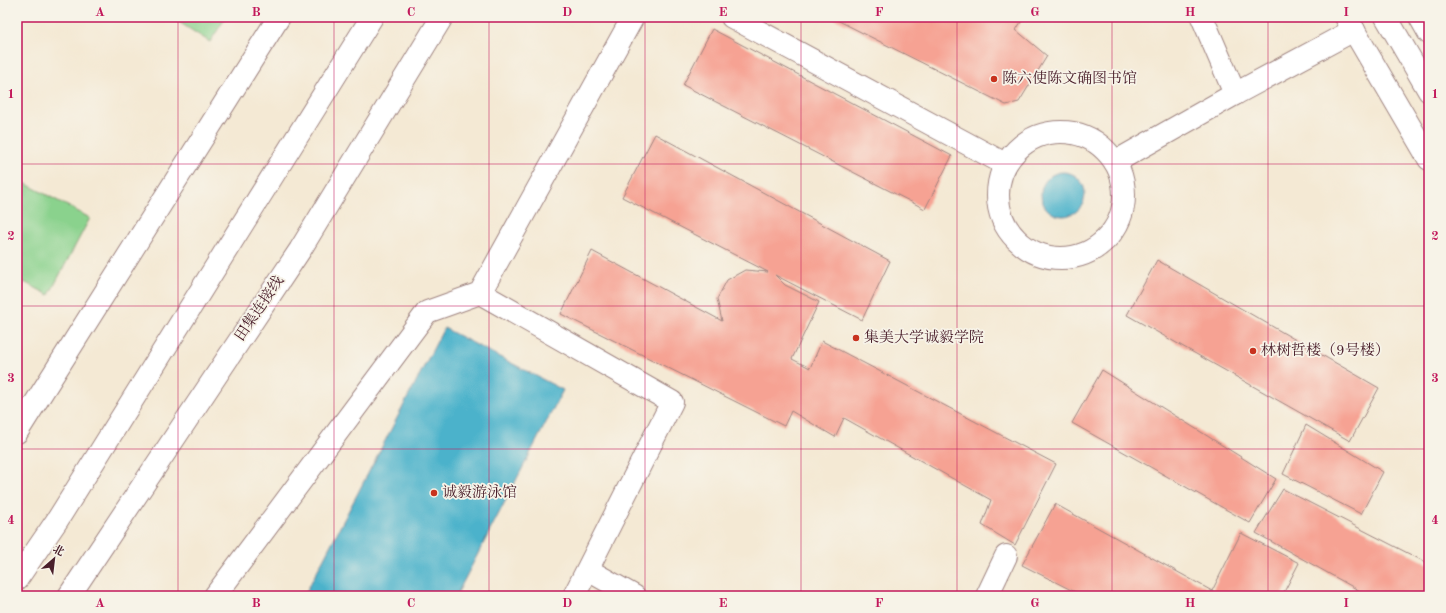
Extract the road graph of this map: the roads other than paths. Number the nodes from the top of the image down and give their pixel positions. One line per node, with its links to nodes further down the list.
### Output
1 (279, 17): 17 (main road)
2 (372, 17): 20 (main road)
3 (442, 17): 21 (main road, 田集连接线)
4 (633, 17): 16 (main road)
5 (732, 17): 15 (main road)
6 (1202, 17): 12 (main road)
7 (1386, 17): 11 (main road)
8 (1420, 17): 10 (main road)
9 (1350, 24): 12 (main road); 13 (main road)
10 (1429, 33)
11 (1429, 91)
12 (1236, 94): 14 (main road)
13 (1429, 159)
14 (1115, 162): 15 (main road); 15 (main road)
15 (1005, 164)
16 (480, 292): 19 (main road); 22 (main road)
17 (17, 432)
18 (1006, 556): 25 (main road)
19 (588, 570): 23 (main road); 24 (main road)
20 (17, 579)
21 (69, 596)
22 (215, 596)
23 (574, 596)
24 (634, 596)
25 (987, 596)

